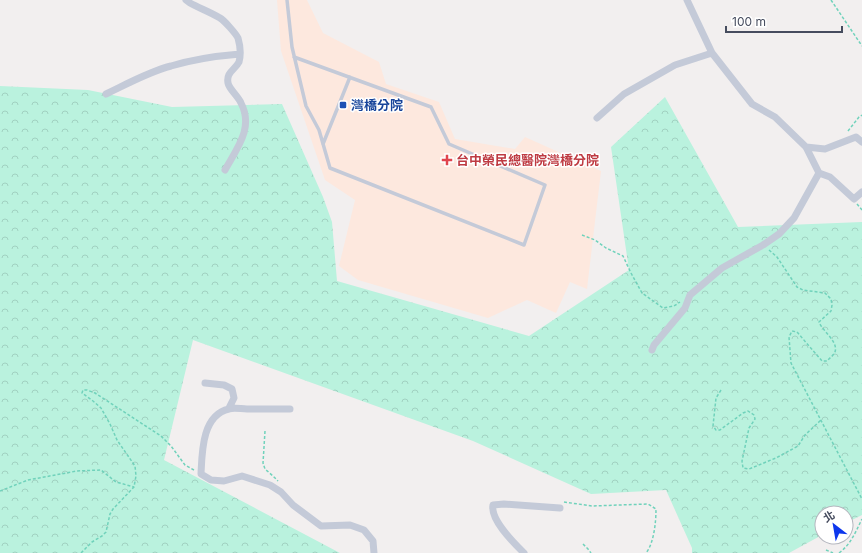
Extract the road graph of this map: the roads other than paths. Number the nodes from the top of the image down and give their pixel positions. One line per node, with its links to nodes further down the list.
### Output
1 (186, 0): 5 (street)
2 (287, 0): 6 (lane)
3 (687, 0): 4 (street)
4 (712, 53): 9 (street); 12 (street)
5 (240, 54): 8 (street); 13 (street)
6 (294, 57): 7 (lane); 11 (lane)
7 (350, 78): 11 (lane); 11 (lane)
8 (106, 94)
9 (597, 118)
10 (862, 142): 12 (street)
11 (323, 144)
12 (806, 147): 14 (street)
13 (225, 170)
14 (819, 173): 15 (street); 16 (street)
15 (862, 192)
16 (652, 350)
17 (205, 383): 18 (street)
18 (229, 408): 19 (street); 21 (street)
19 (290, 409)
20 (560, 508): 22 (street)
21 (374, 553)
22 (524, 553)

